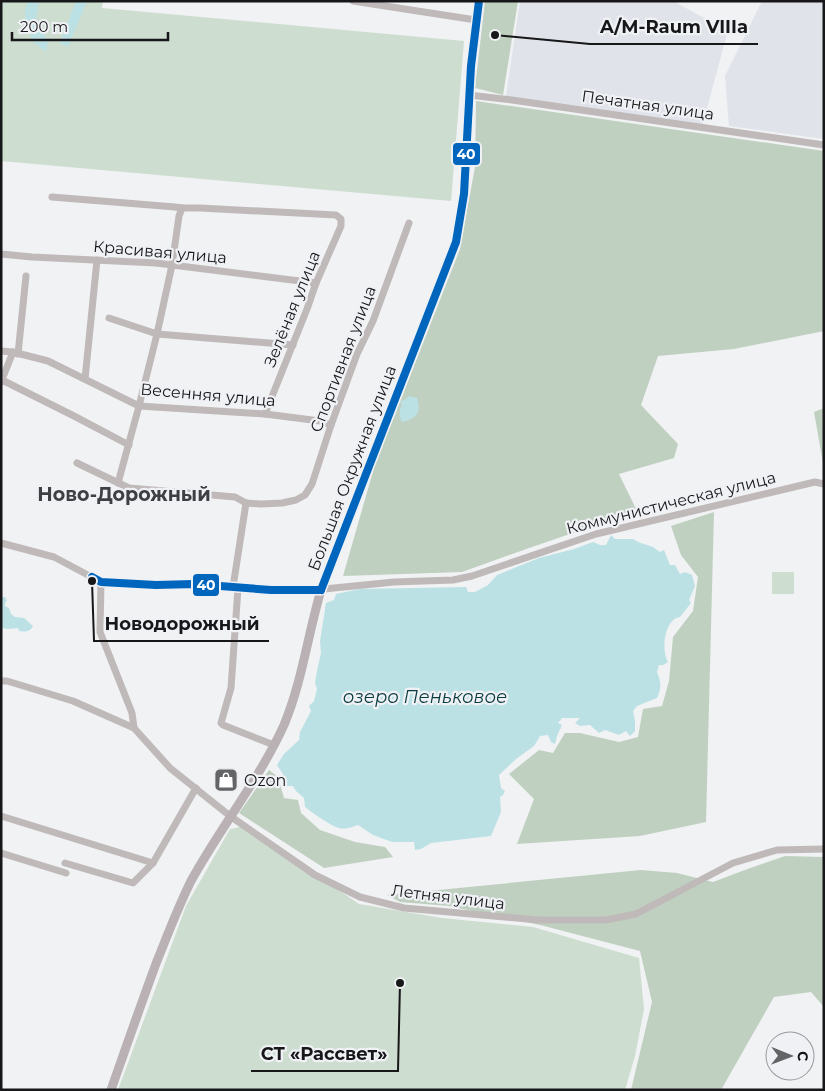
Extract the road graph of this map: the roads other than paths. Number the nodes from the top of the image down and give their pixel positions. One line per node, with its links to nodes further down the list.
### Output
1 (352, 1): 3 (street)
2 (479, 1): 3 (main road, Большая Окружная улица)
3 (476, 20): 4 (main road, Большая Окружная улица)
4 (469, 95): 5 (street, Печатная улица); 32 (main road, Большая Окружная улица)
5 (824, 145)
6 (52, 197): 7 (street)
7 (179, 207): 11 (street); 13 (street, Зелёная улица)
8 (409, 223): 23 (street, Спортивная улица)
9 (1, 254): 10 (street, Красивая улица)
10 (97, 260): 11 (street, Красивая улица); 19 (street)
11 (172, 265): 13 (street, Красивая улица); 15 (street)
12 (26, 276): 18 (street)
13 (316, 283): 16 (street, Зелёная улица)
14 (110, 318): 15 (street)
15 (157, 334): 16 (street); 21 (street)
16 (293, 345): 22 (street, Зелёная улица)
17 (1, 351): 18 (street, Весенняя улица)
18 (16, 353): 19 (street, Весенняя улица); 20 (street)
19 (85, 379): 21 (street, Весенняя улица)
20 (2, 381): 24 (street)
21 (139, 406): 22 (street, Весенняя улица); 24 (street)
22 (265, 414): 23 (street, Весенняя улица)
23 (331, 424): 28 (street, Спортивная улица)
24 (129, 445): 26 (street)
25 (77, 463): 26 (street)
26 (118, 483): 28 (street)
27 (824, 484): 32 (street, Коммунистическая улица)
28 (246, 503): 31 (street)
29 (1, 543): 30 (street)
30 (101, 582): 31 (street, Коммунистическая улица); 34 (street)
31 (236, 588): 32 (street, Коммунистическая улица); 35 (street)
32 (320, 590): 35 (main road, Большая Окружная улица)
33 (1, 681): 34 (street, Летняя улица)
34 (134, 728): 36 (street, Летняя улица)
35 (274, 745): 38 (main road, Большая Окружная улица)
36 (196, 788): 38 (street, Летняя улица); 42 (street)
37 (1, 816): 42 (street)
38 (230, 816): 39 (street, Летняя улица); 44 (main road, Большая Окружная улица)
39 (824, 850)
40 (1, 853): 43 (street)
41 (65, 863): 42 (street)
42 (153, 863)
43 (66, 873)
44 (111, 1090)

